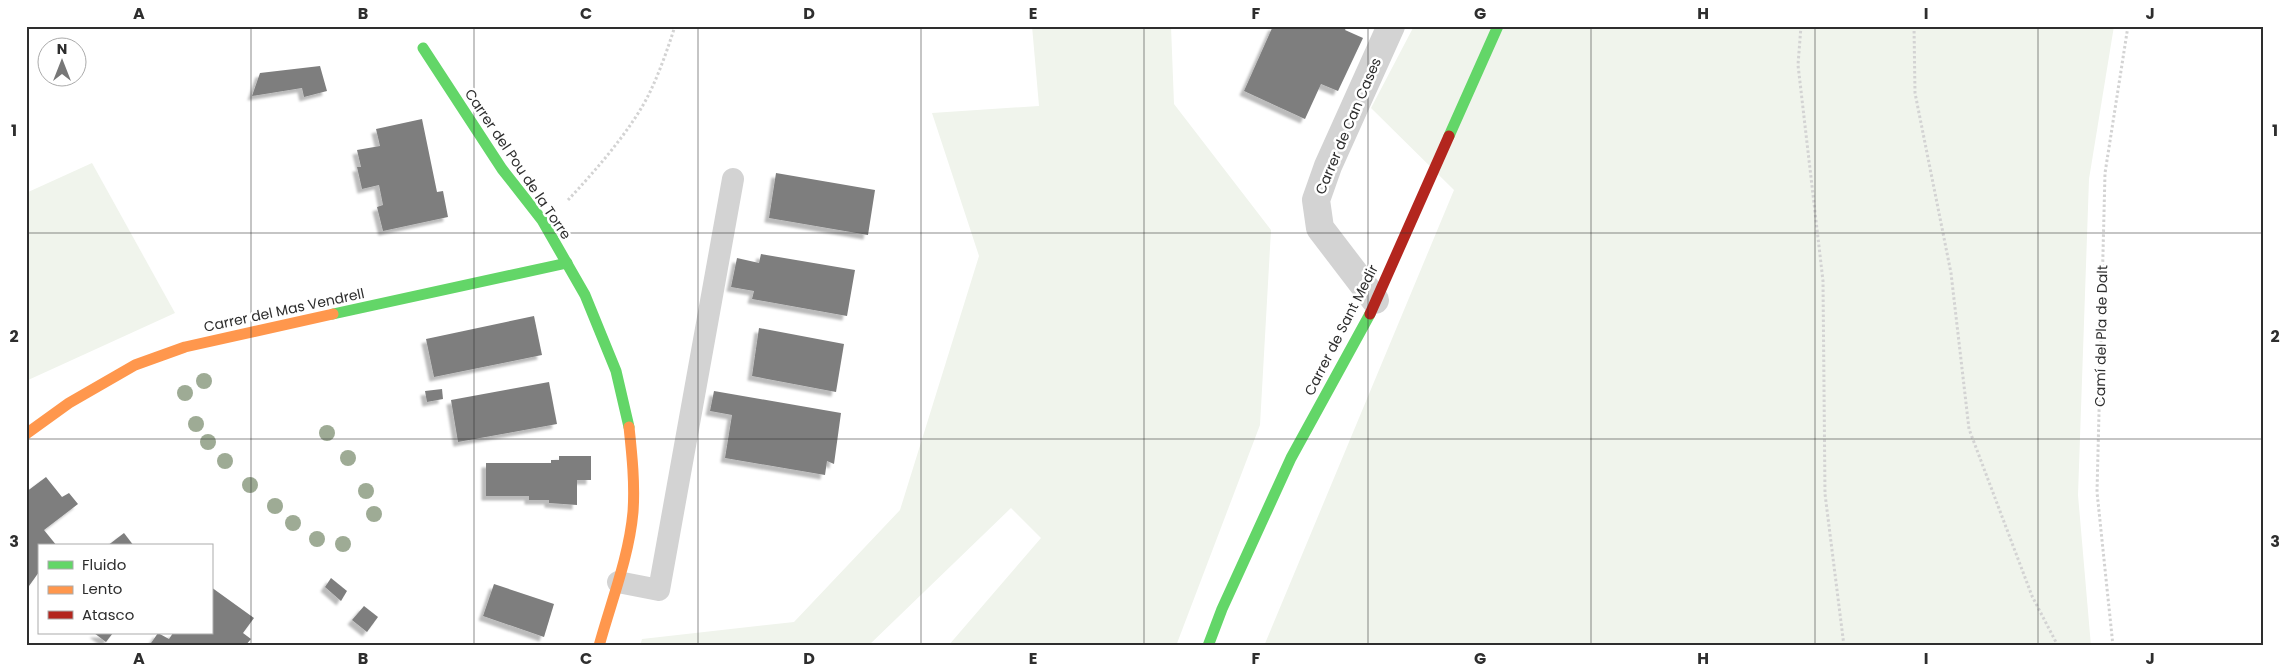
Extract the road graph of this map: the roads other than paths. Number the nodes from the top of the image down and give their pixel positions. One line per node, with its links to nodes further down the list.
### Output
1 (1391, 26): 6 (street, Carrer de Can Cases)
2 (1498, 26): 6 (street, Carrer de Sant Medir)
3 (422, 48): 5 (street, Carrer del Pou de la Torre)
4 (733, 179): 8 (lane)
5 (567, 263): 7 (street, Carrer del Mas Vendrell); 8 (street, Carrer del Pou de la Torre)
6 (1375, 300): 10 (street, Carrer de Sant Medir)
7 (26, 434)
8 (618, 582): 9 (street, Carrer del Pou de la Torre)
9 (598, 646)
10 (1208, 646)

